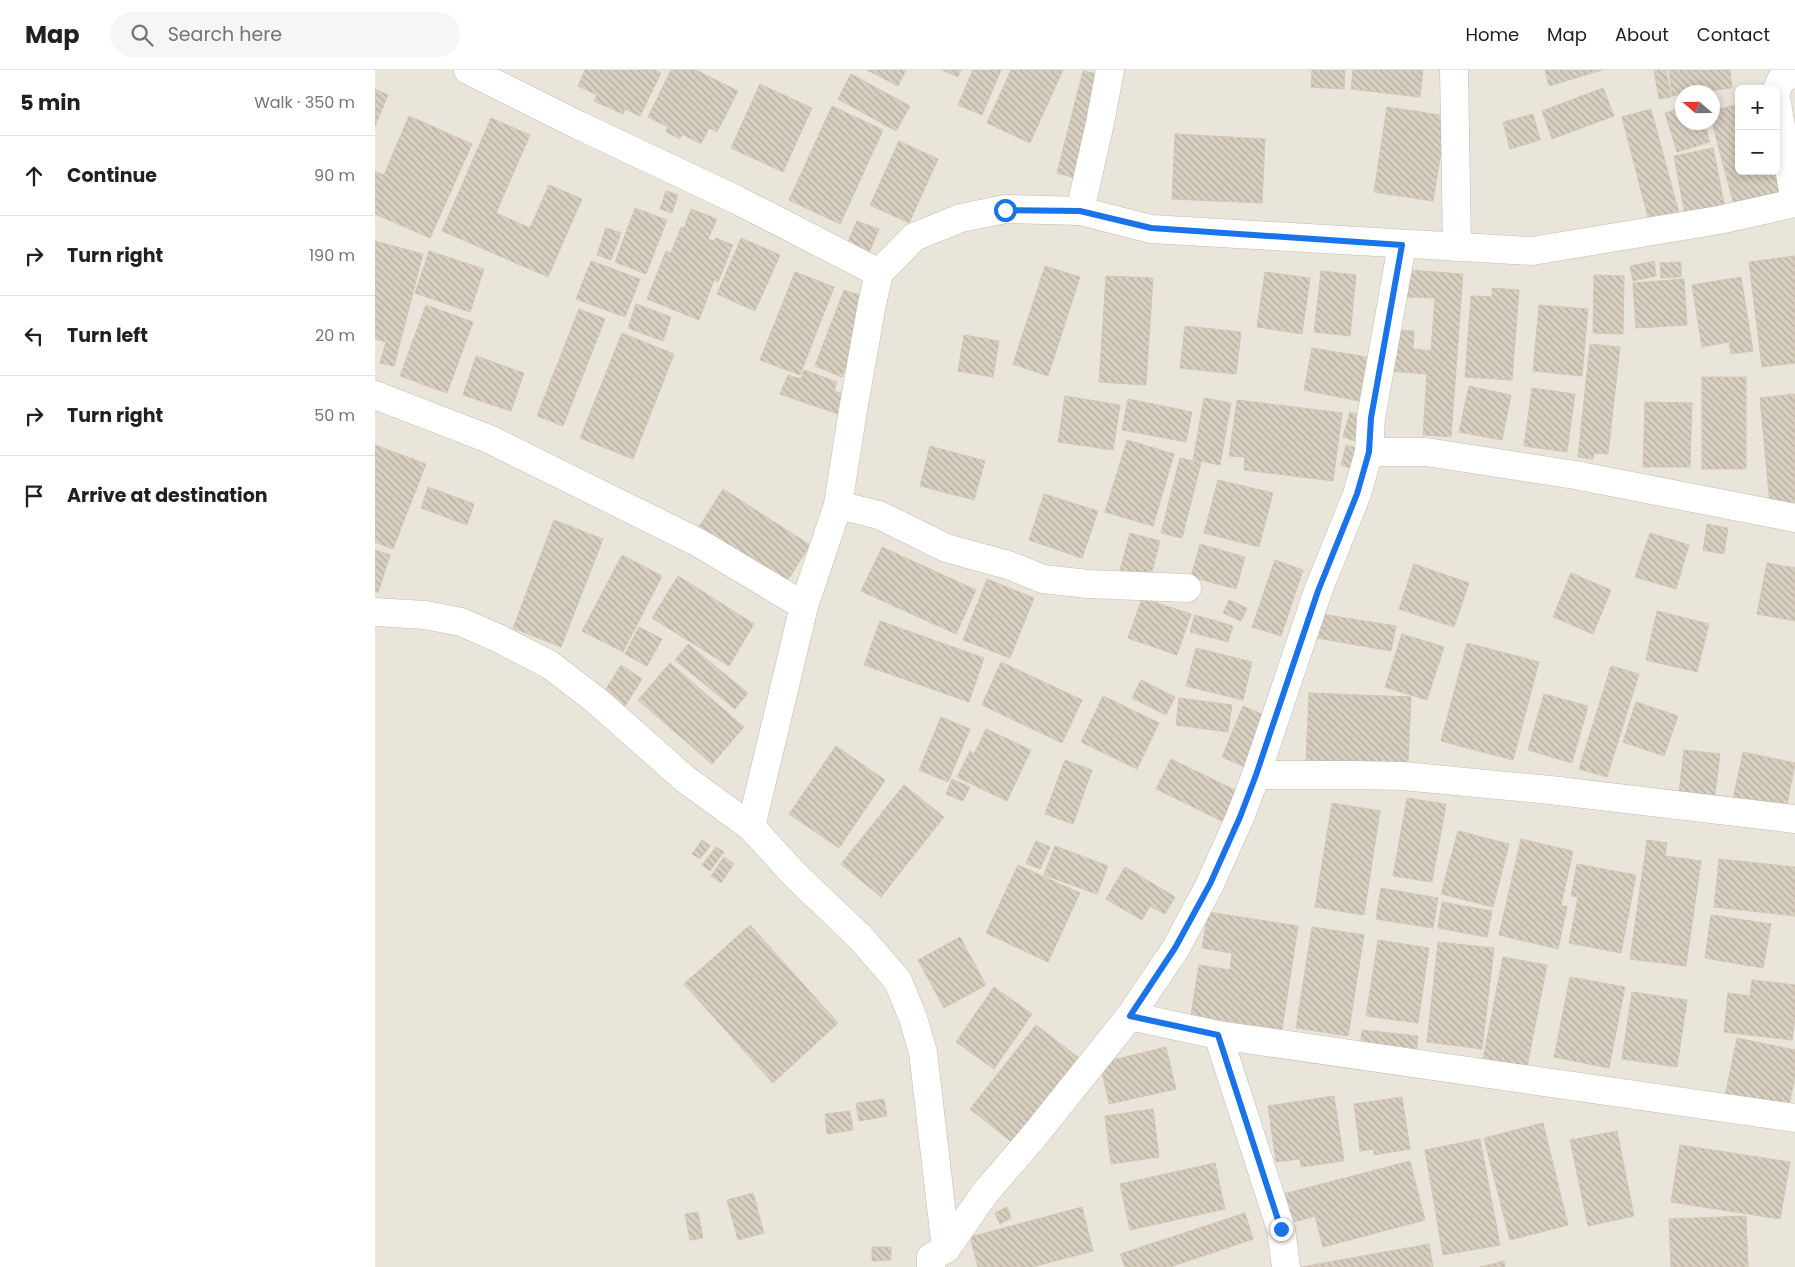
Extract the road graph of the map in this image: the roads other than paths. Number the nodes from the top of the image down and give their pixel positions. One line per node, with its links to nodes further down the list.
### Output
1 (468, 70): 13 (street)
2 (1110, 70): 10 (street)
3 (1454, 70): 12 (street)
4 (1769, 70): 6 (street)
5 (1795, 72): 7 (street)
6 (1774, 85)
7 (1778, 85)
8 (1780, 121): 9 (street)
9 (1795, 202): 12 (street)
10 (1080, 211): 11 (street); 13 (street)
11 (1402, 245): 12 (street); 15 (street)
12 (1457, 247)
13 (879, 273): 16 (street)
14 (375, 395): 19 (street)
15 (1369, 452): 17 (street); 21 (street)
16 (838, 505): 18 (street); 19 (street)
17 (1795, 518)
18 (1187, 588)
19 (804, 606): 23 (street)
20 (375, 612): 23 (street)
21 (1256, 775): 22 (street); 24 (street)
22 (1795, 819)
23 (751, 827): 27 (street)
24 (1130, 1016): 25 (street); 27 (street)
25 (1218, 1035): 26 (street); 28 (street)
26 (1795, 1118)
27 (939, 1258)
28 (1286, 1267)

